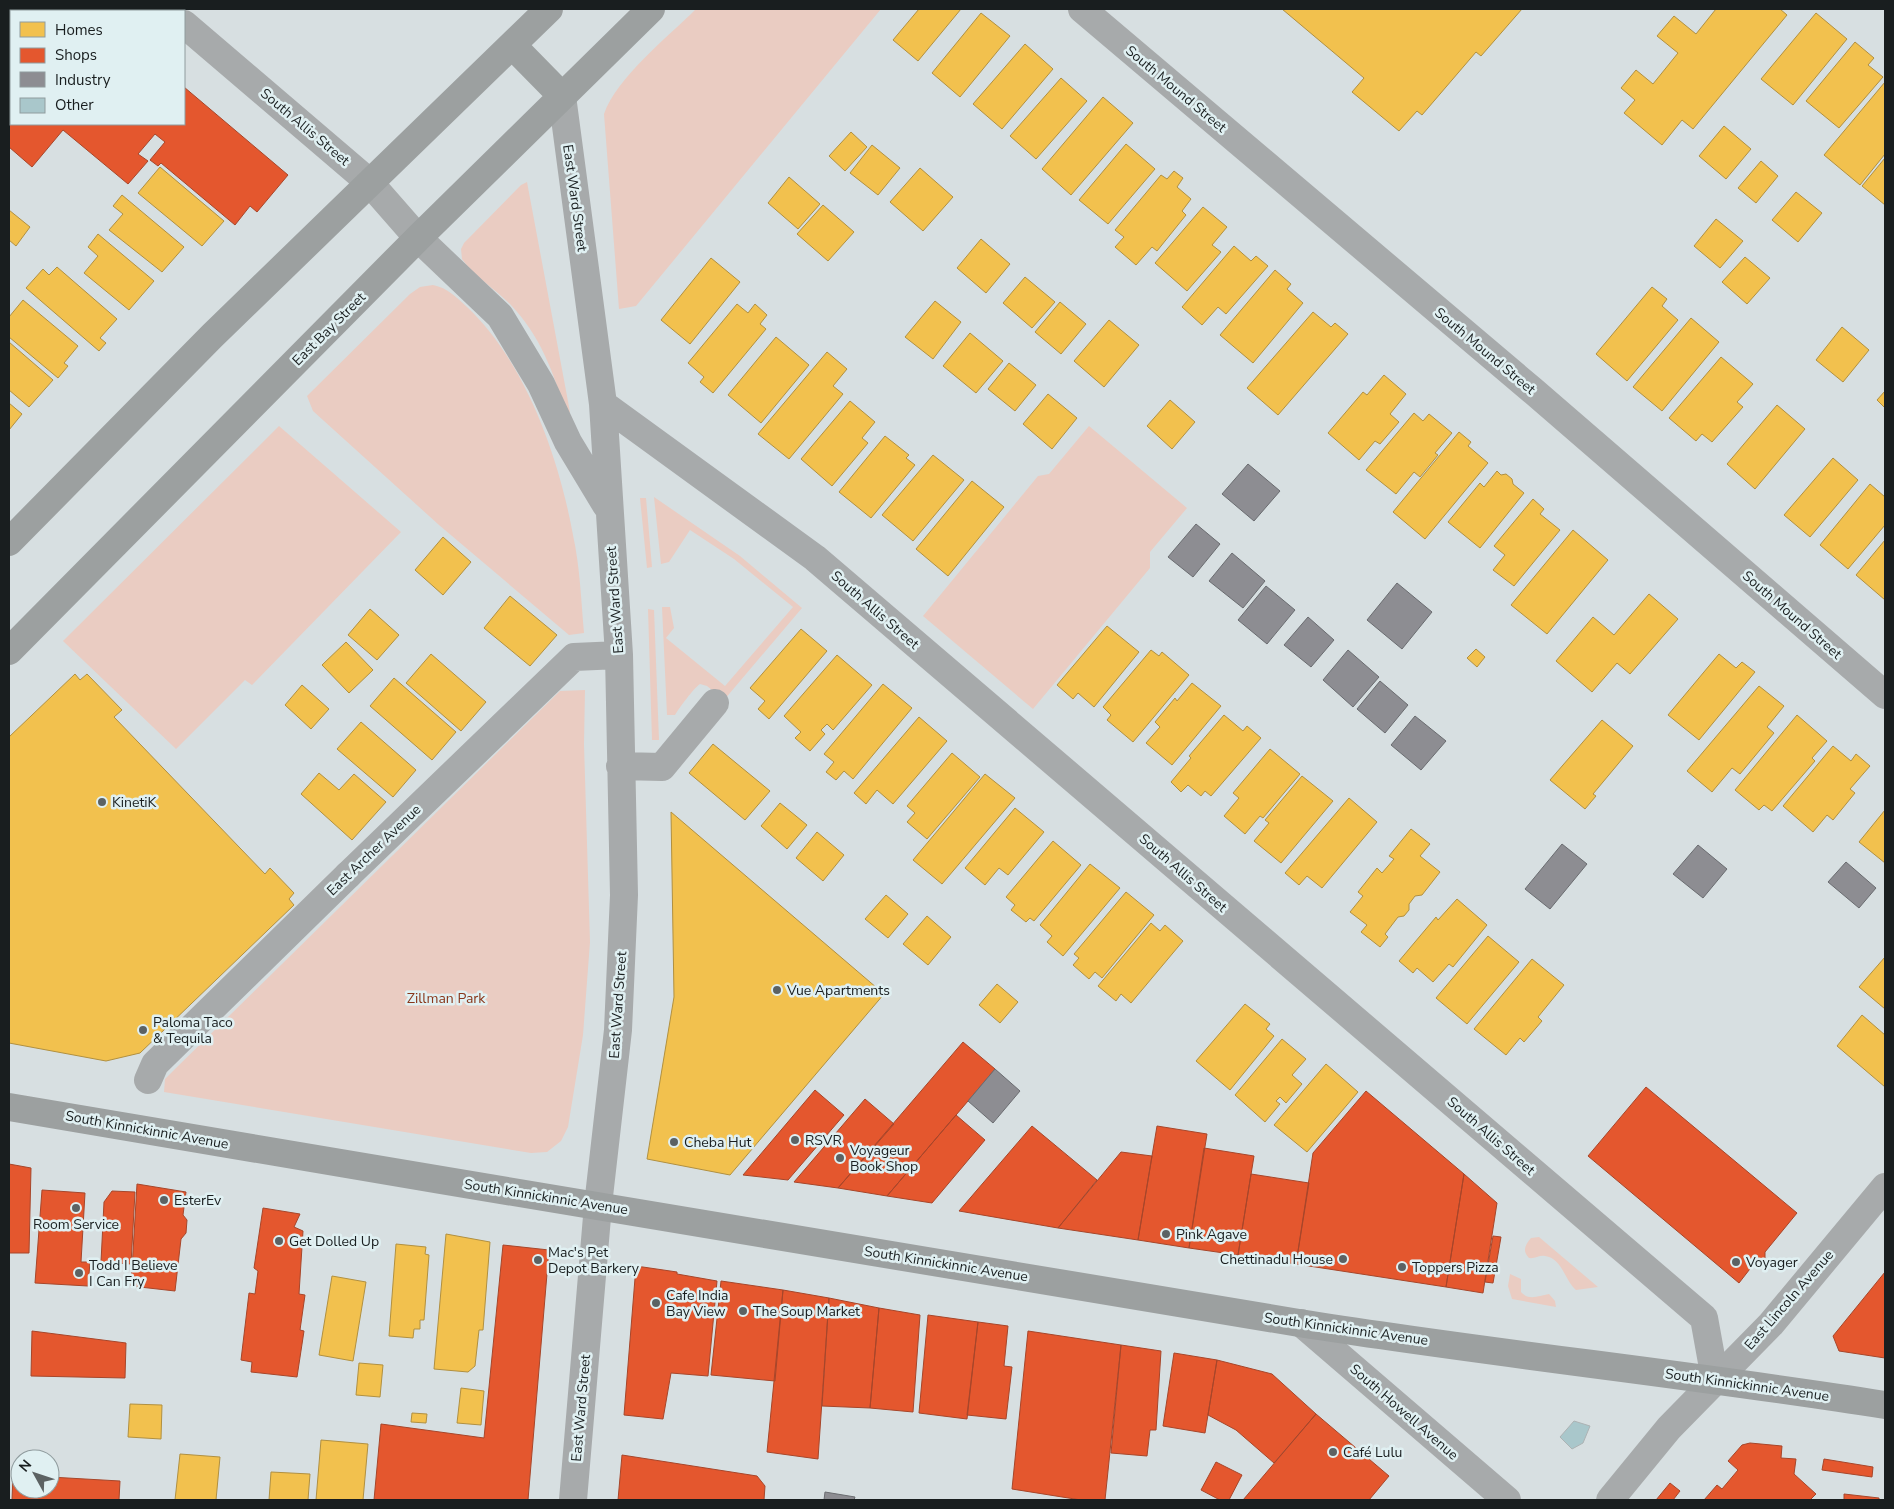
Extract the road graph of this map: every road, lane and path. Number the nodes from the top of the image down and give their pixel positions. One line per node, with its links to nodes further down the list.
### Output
1 (549, 9): 5 (main road)
2 (651, 9): 6 (main road, East Bay Street)
3 (1082, 9): 14 (street, South Mound Street)
4 (185, 25): 7 (street, South Allis Street)
5 (512, 45): 6 (main road); 7 (main road)
6 (562, 96): 8 (main road, East Bay Street); 9 (street, East Ward Street)
7 (369, 182): 8 (street, South Allis Street); 11 (main road)
8 (418, 238): 10 (street, East Ward Street); 12 (main road, East Bay Street)
9 (603, 404): 10 (street, East Ward Street); 22 (street, South Allis Street)
10 (608, 508): 13 (street, East Ward Street)
11 (9, 542)
12 (9, 651)
13 (619, 655): 16 (street, East Ward Street); 17 (street, East Archer Avenue)
14 (1885, 695)
15 (715, 703): 16 (street)
16 (620, 766): 20 (street, East Ward Street)
17 (148, 1080)
18 (9, 1107): 20 (main road, South Kinnickinnic Avenue)
19 (1885, 1187): 22 (street, East Lincoln Avenue)
20 (598, 1205): 21 (main road, South Kinnickinnic Avenue); 24 (street, East Ward Street)
21 (1301, 1323): 22 (main road, South Kinnickinnic Avenue); 25 (street, South Howell Avenue)
22 (1715, 1379): 23 (main road, South Kinnickinnic Avenue); 26 (street, East Lincoln Avenue)
23 (1885, 1406)
24 (573, 1500)
25 (1507, 1500)
26 (1610, 1500)

